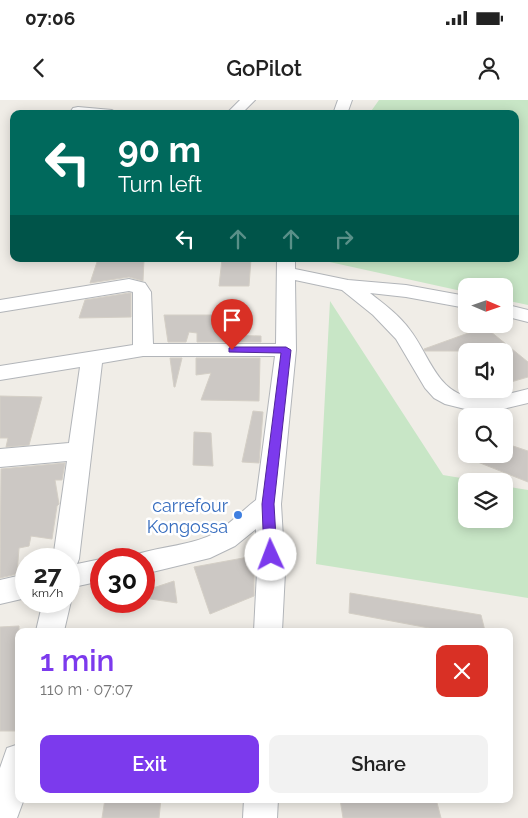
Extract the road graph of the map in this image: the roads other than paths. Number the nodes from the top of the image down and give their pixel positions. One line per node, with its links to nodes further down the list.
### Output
1 (248, 100): 2 (street)
2 (237, 110)
3 (286, 266): 4 (street); 10 (street)
4 (348, 286): 5 (street); 13 (street)
5 (458, 301)
6 (0, 306): 9 (street)
7 (513, 312): 8 (street)
8 (528, 316)
9 (143, 350): 10 (street); 11 (street)
10 (286, 350): 16 (street)
11 (92, 358): 12 (street); 14 (street)
12 (0, 373)
13 (528, 396)
14 (80, 451): 15 (street); 17 (street)
15 (0, 458)
16 (268, 504): 18 (street); 23 (street)
17 (67, 548)
18 (155, 560)
19 (15, 589): 20 (street)
20 (0, 592)
21 (54, 613): 22 (street)
22 (51, 628)
23 (268, 628)
24 (15, 773): 26 (street)
25 (261, 803): 27 (street)
26 (0, 815)
27 (260, 818)

